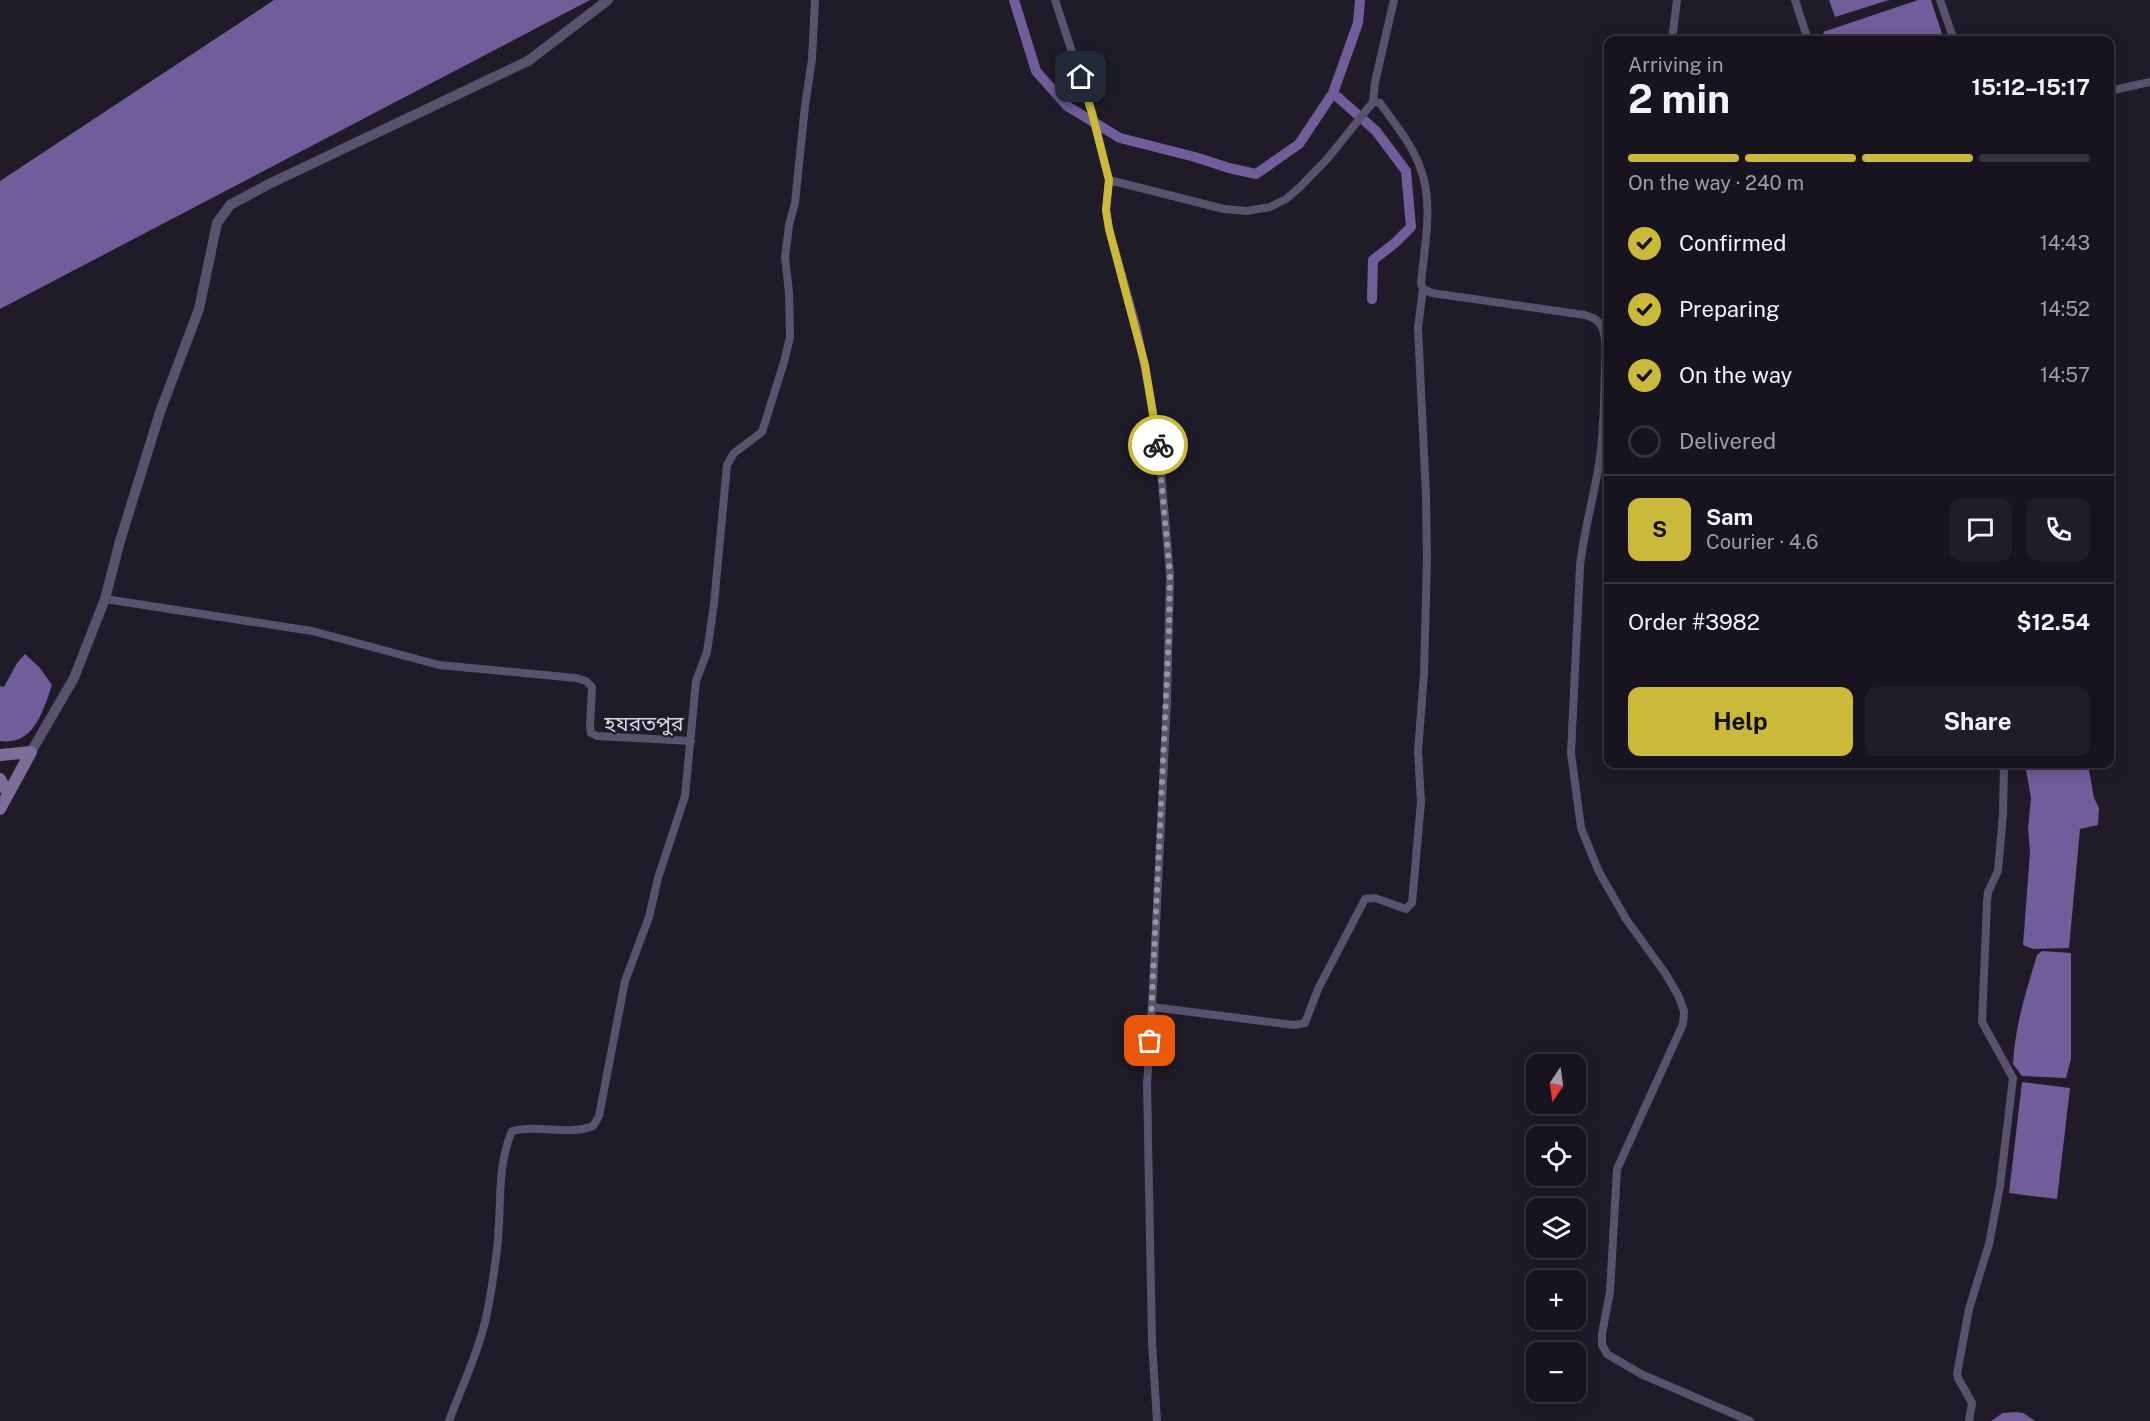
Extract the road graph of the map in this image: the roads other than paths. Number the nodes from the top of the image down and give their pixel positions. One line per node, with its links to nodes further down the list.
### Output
1 (608, 0): 18 (street)
2 (815, 0): 19 (street)
3 (1054, 0): 14 (street)
4 (1394, 0): 13 (street)
5 (1677, 0): 8 (street)
6 (1795, 0): 9 (street)
7 (1940, 0): 10 (street)
8 (1672, 36)
9 (1807, 36)
10 (1953, 36)
11 (2150, 82): 12 (street)
12 (2114, 90)
13 (1371, 103): 14 (street); 15 (street)
14 (1109, 180): 26 (street)
15 (1423, 289): 16 (street); 26 (street)
16 (1604, 332)
17 (1604, 392): 29 (street)
18 (105, 599): 19 (street); 20 (street)
19 (691, 741): 27 (street)
20 (31, 752): 21 (main road); 24 (main road)
21 (0, 755)
22 (2004, 768): 30 (street)
23 (0, 779): 24 (main road)
24 (8, 794): 25 (main road)
25 (0, 809)
26 (1152, 1007): 28 (street)
27 (449, 1421)
28 (1157, 1421)
29 (1750, 1421)
30 (1969, 1421)

